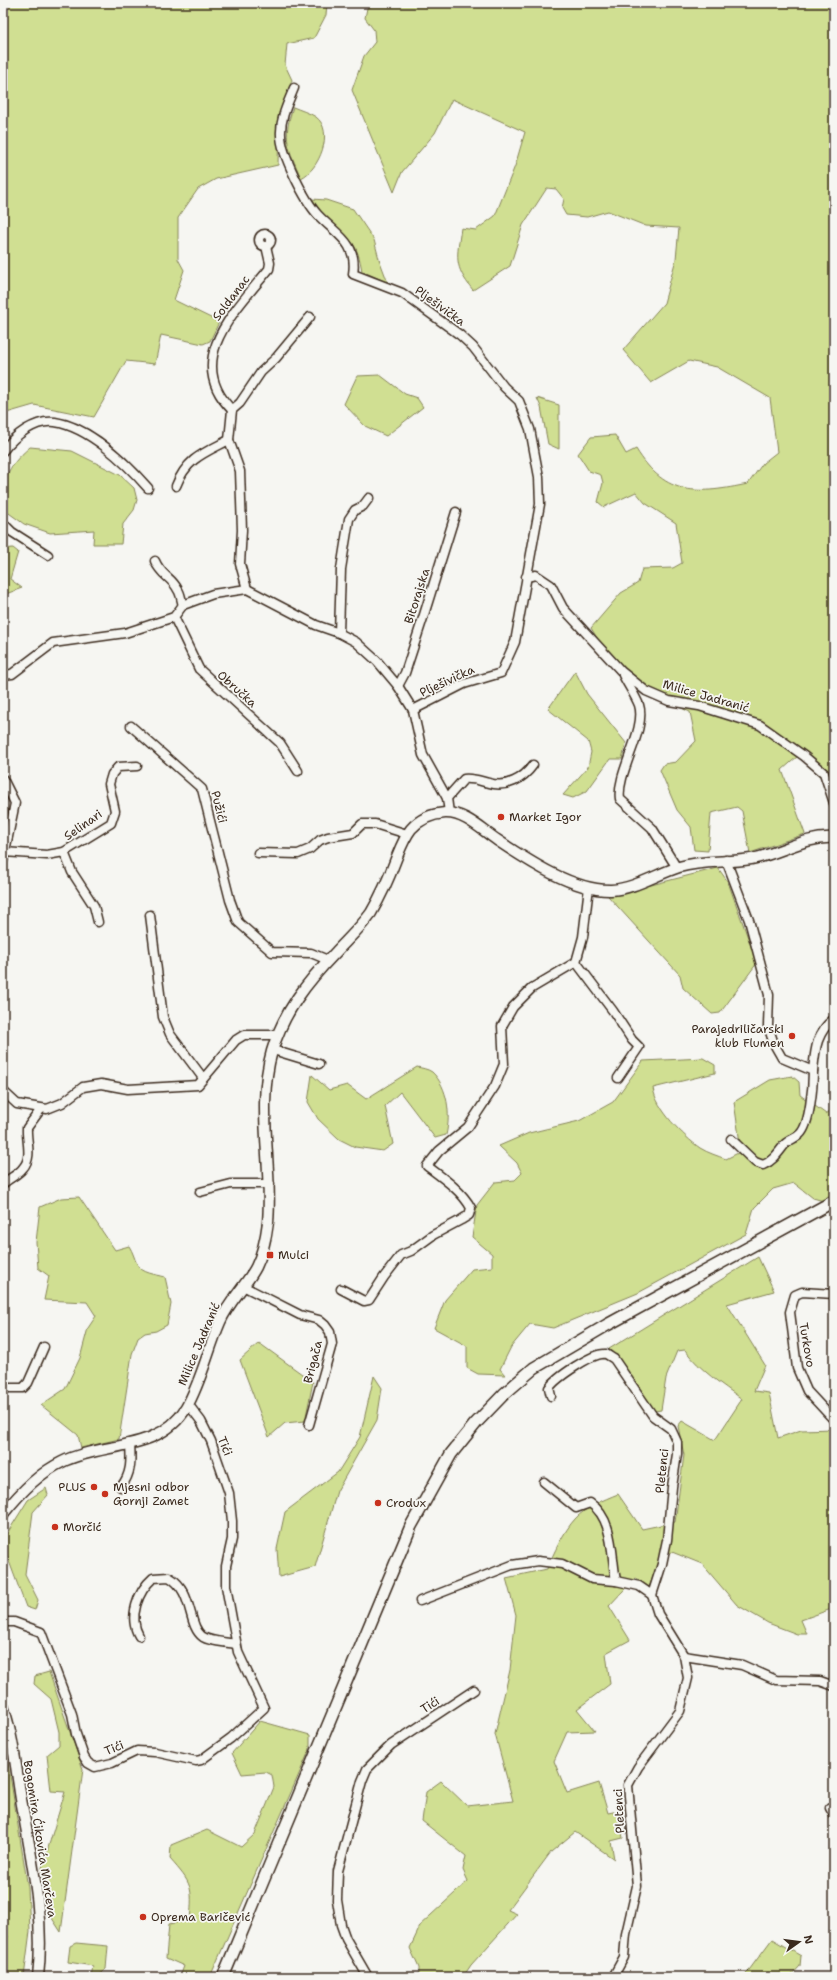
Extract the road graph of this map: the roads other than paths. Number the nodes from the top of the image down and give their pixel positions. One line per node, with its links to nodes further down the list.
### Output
1 (294, 88): 14 (street, Plješivička)
2 (266, 246): 4 (street, Soldanac)
3 (310, 317): 4 (street)
4 (232, 410): 5 (street)
5 (229, 440): 7 (street); 15 (street)
6 (3, 451): 8 (street)
7 (176, 486)
8 (148, 488)
9 (369, 498): 18 (street)
10 (456, 512): 21 (street, Bitorajska)
11 (3, 523): 12 (street)
12 (48, 555)
13 (155, 561): 16 (street)
14 (526, 577): 19 (street); 22 (street, Plješivička)
15 (247, 589): 16 (street); 18 (street)
16 (183, 605): 17 (street)
17 (174, 617): 20 (street); 26 (street, Obručka)
18 (339, 633): 21 (street)
19 (621, 671): 29 (street, Milice Jadranić); 38 (street)
20 (3, 675)
21 (398, 686): 22 (street)
22 (413, 710): 28 (street, Plješivička)
23 (131, 726): 42 (street, Pužići)
24 (533, 765): 28 (street)
25 (137, 766): 34 (street, Selinari)
26 (298, 770)
27 (3, 779): 33 (street)
28 (447, 798): 30 (street, Plješivička)
29 (834, 803)
30 (449, 813): 31 (street, Milice Jadranić); 39 (street, Milice Jadranić)
31 (407, 834): 35 (street); 42 (street, Milice Jadranić)
32 (834, 838): 36 (street, Milice Jadranić)
33 (4, 852): 34 (street, Selinari); 37 (street)
34 (64, 852): 41 (street, Selinari)
35 (258, 853)
36 (726, 860): 38 (street, Milice Jadranić); 48 (street)
37 (3, 861)
38 (677, 868): 39 (street, Milice Jadranić)
39 (589, 887): 43 (street)
40 (150, 915): 49 (street)
41 (98, 922)
42 (328, 960): 45 (street, Milice Jadranić)
43 (576, 962): 50 (street); 59 (street)
44 (834, 1020): 48 (street)
45 (278, 1035): 46 (street, Milice Jadranić); 49 (street)
46 (273, 1050): 47 (street); 55 (street, Milice Jadranić)
47 (320, 1064)
48 (812, 1071): 53 (street)
49 (203, 1078): 52 (street)
50 (618, 1078)
51 (3, 1091): 52 (street)
52 (41, 1109): 54 (street)
53 (731, 1139)
54 (3, 1184)
55 (270, 1184): 56 (street); 58 (street, Milice Jadranić)
56 (200, 1192)
57 (834, 1201): 82 (main road)
58 (243, 1286): 64 (street, Milice Jadranić); 66 (street, Brigača)
59 (340, 1288)
60 (834, 1294): 65 (street, Turkovo)
61 (44, 1348): 62 (street)
62 (3, 1388)
63 (552, 1396): 72 (street, Pletenci)
64 (188, 1404): 67 (street, Milice Jadranić); 76 (street, Tići)
65 (834, 1420)
66 (308, 1425)
67 (130, 1443): 69 (street); 70 (street, Milice Jadranić)
68 (544, 1482): 71 (street)
69 (121, 1487)
70 (3, 1514)
71 (616, 1580): 72 (street); 73 (street)
72 (652, 1595): 77 (street, Pletenci)
73 (420, 1601)
74 (3, 1622): 76 (street, Tići)
75 (139, 1636): 76 (street)
76 (236, 1644)
77 (684, 1656): 78 (street); 84 (street, Pletenci)
78 (834, 1686)
79 (474, 1690): 83 (street, Tići)
80 (3, 1706): 81 (street, Bogomira Ćikovića Marčeva)
81 (38, 1977)
82 (222, 1977)
83 (368, 1977)
84 (613, 1977)

